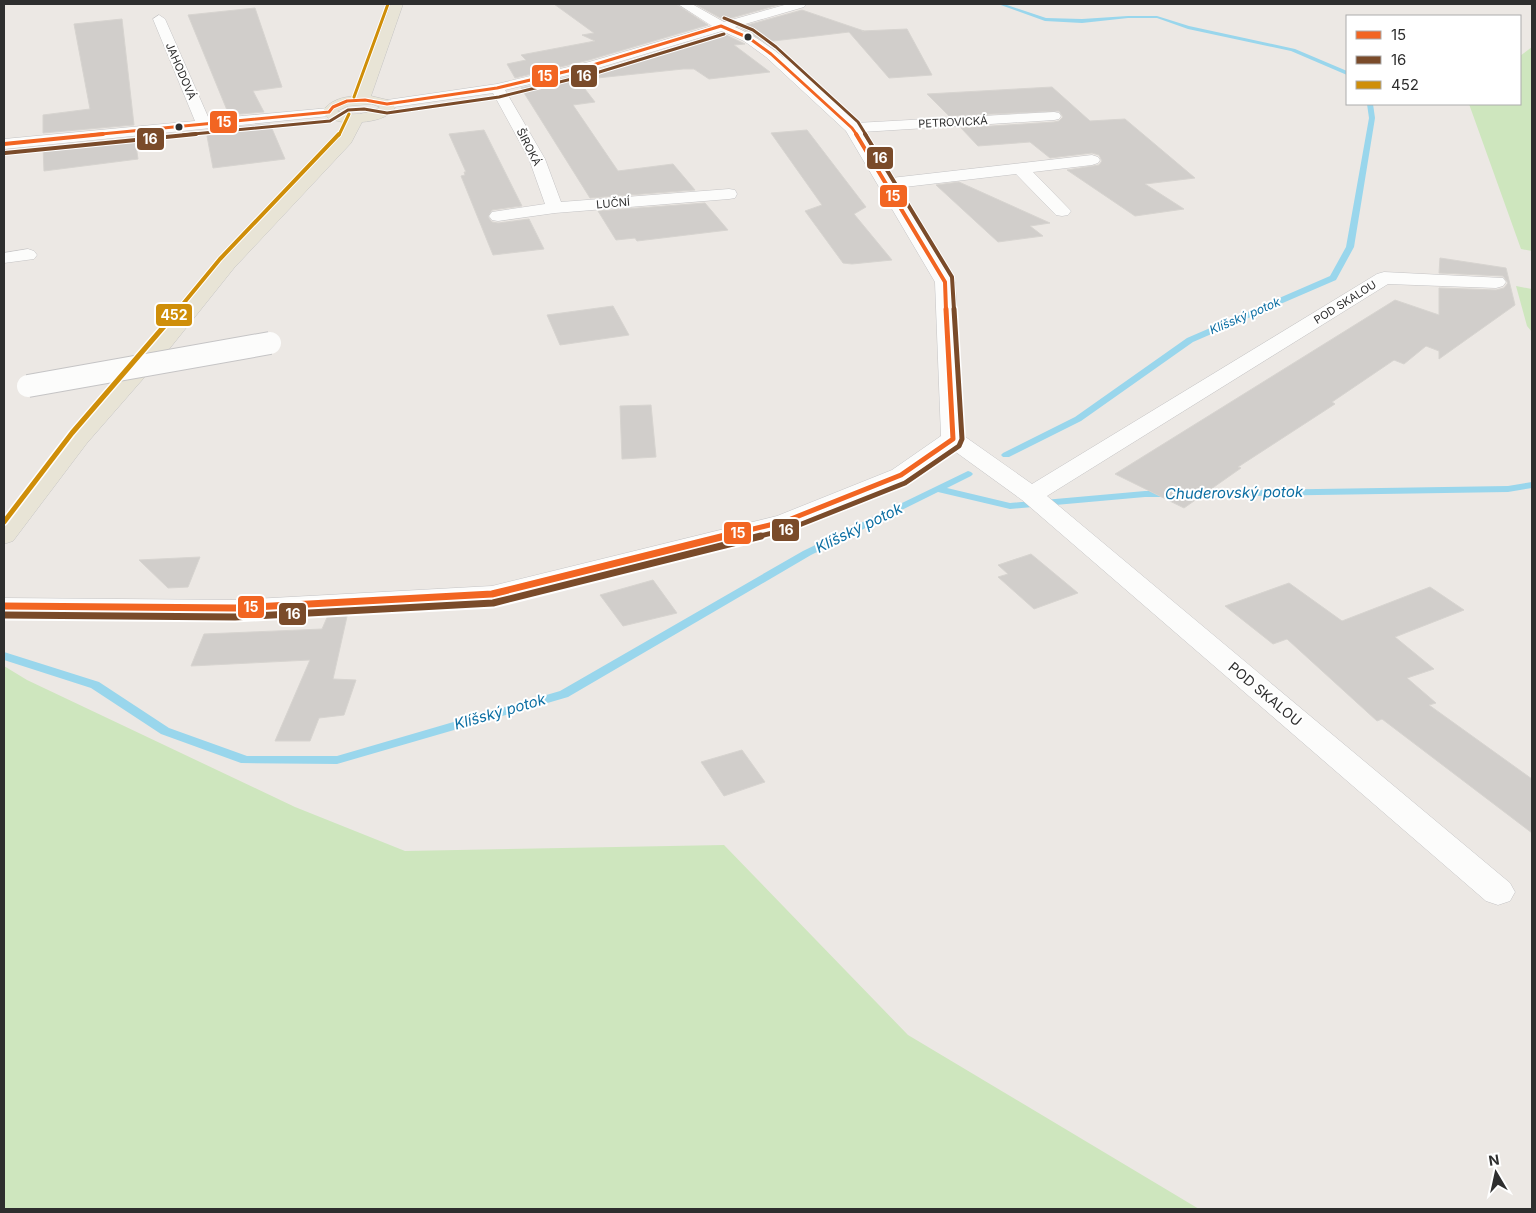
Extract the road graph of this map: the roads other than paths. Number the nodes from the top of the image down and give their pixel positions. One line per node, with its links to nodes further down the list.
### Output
1 (397, 4): 7 (main road)
2 (684, 4): 5 (street)
3 (800, 4): 5 (street)
4 (159, 19): 12 (street, JAHODOVÁ)
5 (721, 26): 6 (street); 13 (street)
6 (498, 88): 8 (street); 19 (street, ŠIROKÁ)
7 (362, 100): 8 (main road); 9 (main road)
8 (387, 104): 11 (main road)
9 (328, 112): 11 (main road); 12 (street)
10 (1054, 116): 13 (street, PETROVICKÁ)
11 (357, 118): 29 (main road)
12 (203, 123): 14 (street)
13 (852, 128): 17 (street)
14 (4, 144)
15 (1092, 160): 16 (street)
16 (1020, 168): 17 (street); 20 (street)
17 (885, 184): 27 (street)
18 (728, 194): 19 (street, LUČNÍ)
19 (555, 208): 21 (street, LUČNÍ)
20 (1062, 211)
21 (498, 216)
22 (28, 255): 23 (street)
23 (4, 258)
24 (1496, 282): 28 (street, POD SKALOU)
25 (270, 343): 26 (street, bridge)
26 (28, 386)
27 (952, 439): 28 (street, POD SKALOU); 30 (street)
28 (1040, 502): 31 (street, POD SKALOU)
29 (4, 536)
30 (4, 606)
31 (1498, 892)

